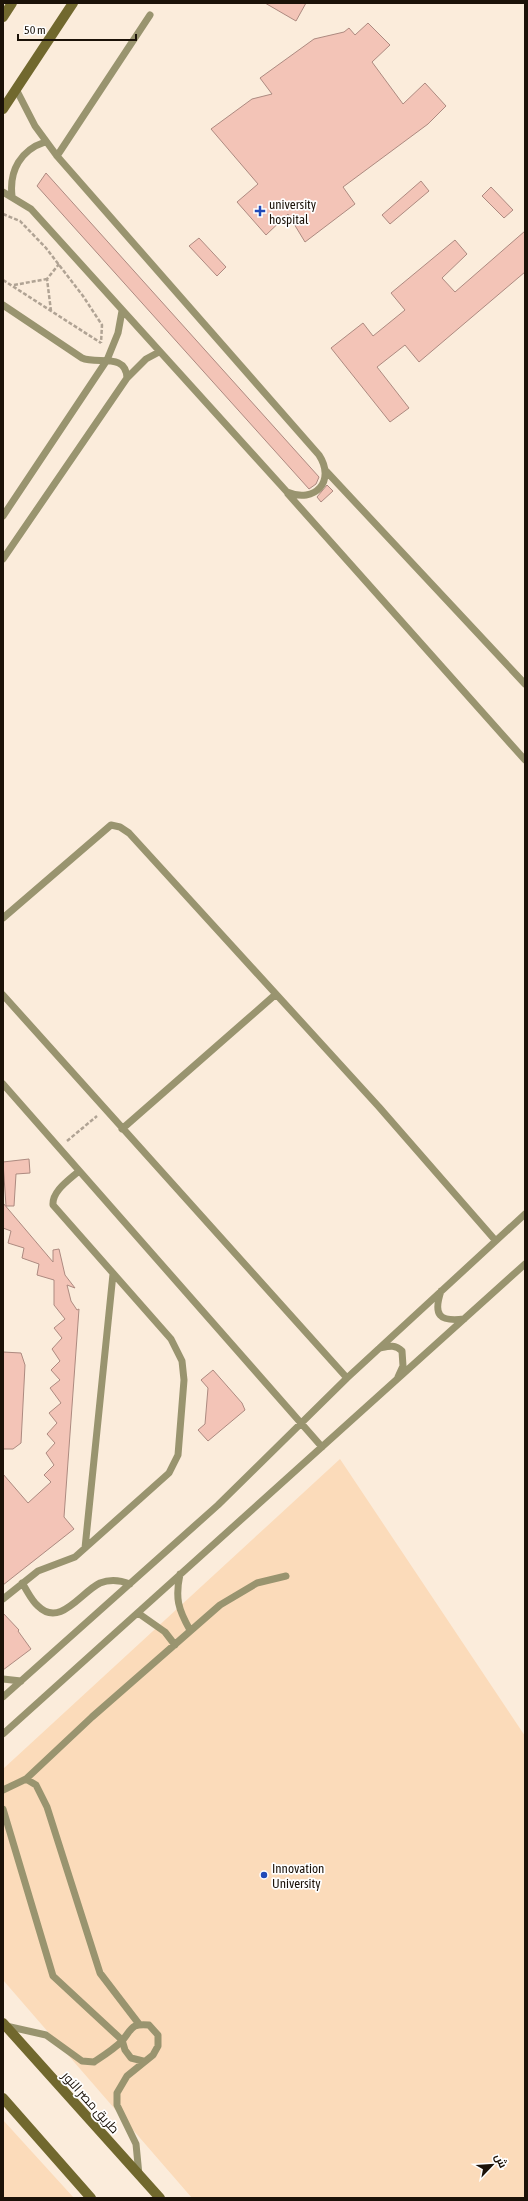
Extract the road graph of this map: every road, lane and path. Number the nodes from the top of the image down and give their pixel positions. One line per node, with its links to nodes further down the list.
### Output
1 (12, 3): 4 (street)
2 (73, 3): 5 (street)
3 (150, 15): 8 (lane)
4 (3, 17)
5 (16, 89): 6 (street); 7 (lane)
6 (3, 109)
7 (45, 142): 8 (lane); 10 (lane)
8 (57, 156): 24 (lane)
9 (3, 192): 10 (lane)
10 (12, 196): 17 (lane)
11 (3, 214): 12 (path)
12 (59, 264): 13 (path); 19 (path)
13 (47, 279): 15 (path); 18 (path)
14 (3, 280): 15 (path)
15 (13, 285): 18 (path)
16 (3, 305): 22 (lane)
17 (122, 311): 20 (lane); 21 (lane)
18 (51, 312): 19 (path)
19 (101, 343): 22 (path)
20 (159, 352): 23 (lane); 25 (lane)
21 (108, 360): 22 (lane); 23 (lane); 26 (lane)
22 (89, 361)
23 (127, 378): 27 (lane)
24 (326, 471): 25 (lane); 28 (lane)
25 (287, 492): 29 (lane)
26 (3, 516)
27 (3, 559)
28 (525, 684)
29 (525, 760)
30 (3, 918): 31 (lane)
31 (276, 994): 35 (lane); 39 (lane)
32 (3, 995): 34 (lane)
33 (3, 1084): 36 (lane)
34 (105, 1110): 35 (lane); 36 (path)
35 (122, 1129): 45 (lane)
36 (59, 1147): 37 (lane)
37 (79, 1170): 41 (lane); 47 (lane)
38 (525, 1214): 39 (lane)
39 (495, 1240): 42 (lane)
40 (525, 1264): 43 (lane)
41 (113, 1274): 49 (lane); 49 (lane)
42 (441, 1291): 43 (lane); 44 (lane)
43 (464, 1318): 46 (lane)
44 (379, 1349): 45 (lane); 46 (lane)
45 (347, 1378): 47 (lane)
46 (398, 1379): 48 (lane)
47 (301, 1423): 48 (lane); 53 (lane)
48 (322, 1447): 50 (lane)
49 (85, 1548): 52 (lane)
50 (180, 1574): 55 (lane); 56 (lane)
51 (286, 1576): 56 (lane)
52 (22, 1583): 53 (lane); 54 (lane)
53 (130, 1584): 59 (lane)
54 (3, 1599)
55 (138, 1613): 57 (lane); 61 (lane)
56 (190, 1630): 57 (lane)
57 (175, 1645): 62 (lane)
58 (3, 1679): 59 (lane)
59 (21, 1681): 60 (lane)
60 (3, 1697)
61 (3, 1734)
62 (26, 1779): 63 (lane); 66 (lane)
63 (3, 1790)
64 (3, 1809): 67 (lane)
65 (4, 2024): 67 (lane); 70 (street, طريق مصر النور)
66 (139, 2024): 67 (lane); 68 (lane)
67 (122, 2040): 68 (lane)
68 (143, 2061): 70 (lane)
69 (3, 2098): 71 (street)
70 (140, 2176): 72 (street, طريق مصر النور)
71 (91, 2198)
72 (160, 2198)

